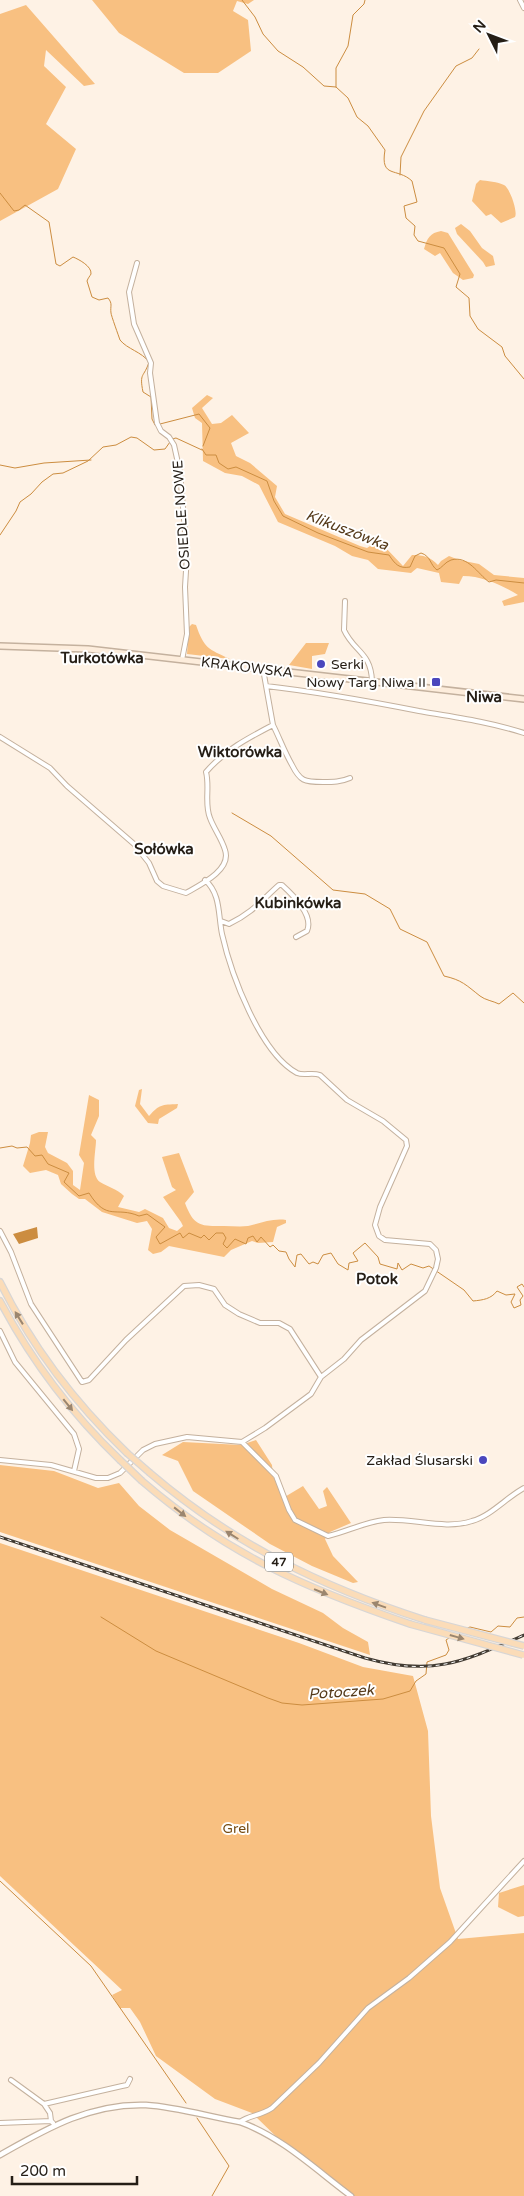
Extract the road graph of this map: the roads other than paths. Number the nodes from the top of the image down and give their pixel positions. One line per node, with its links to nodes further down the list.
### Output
1 (520, 0): 2 (street)
2 (524, 8)
3 (137, 263): 6 (street, OSIEDLE NOWE)
4 (345, 601): 8 (street)
5 (0, 646): 6 (main road, KRAKOWSKA)
6 (182, 660): 7 (main road, KRAKOWSKA)
7 (263, 669): 8 (main road, KRAKOWSKA); 9 (street)
8 (372, 681): 10 (main road, KRAKOWSKA)
9 (266, 686): 11 (street); 12 (street)
10 (524, 699)
11 (273, 725): 14 (street); 15 (street)
12 (524, 733)
13 (0, 737): 15 (street)
14 (350, 778)
15 (205, 880): 16 (street)
16 (221, 921): 17 (street); 22 (street)
17 (296, 937)
18 (0, 1232): 22 (street)
19 (0, 1282): 27 (main road, 47, one-way to 19, bridge)
20 (0, 1301): 28 (main road, 47, one-way to 28, bridge)
21 (0, 1331): 25 (street)
22 (321, 1377): 23 (street)
23 (242, 1442): 25 (street); 26 (street)
24 (0, 1460): 25 (street)
25 (74, 1470)
26 (524, 1488)
27 (524, 1646)
28 (523, 1655)
29 (524, 1861): 33 (street)
30 (130, 2079): 32 (street)
31 (11, 2080): 32 (street)
32 (44, 2104): 35 (street)
33 (240, 2122): 35 (street); 37 (street)
34 (0, 2123): 35 (street)
35 (53, 2123): 36 (street)
36 (0, 2155)
37 (351, 2196)

